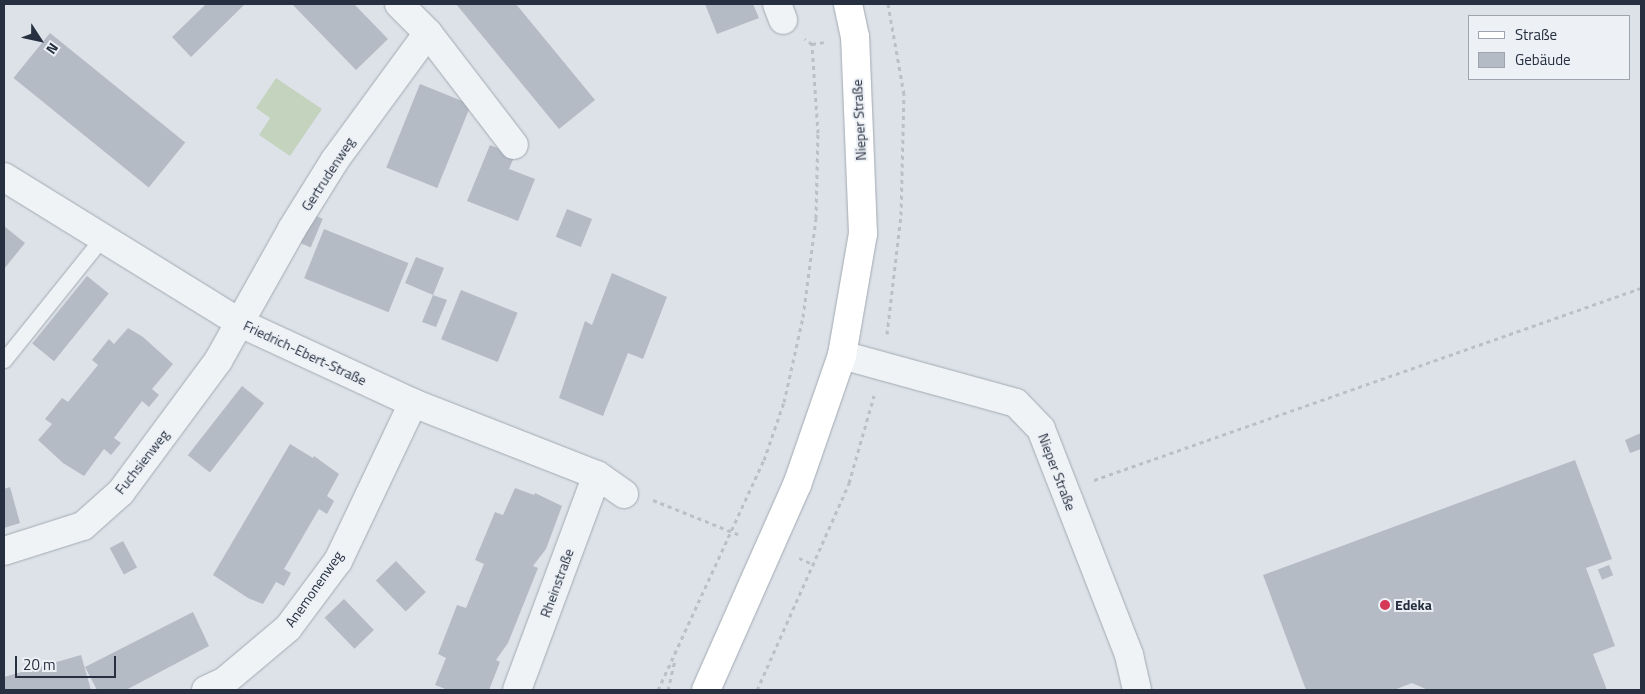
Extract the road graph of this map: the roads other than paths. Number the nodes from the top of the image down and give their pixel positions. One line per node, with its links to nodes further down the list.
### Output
1 (399, 4): 3 (street)
2 (848, 4): 8 (street, Nieper Straße)
3 (428, 33): 4 (street); 7 (street, Gertrudenweg)
4 (514, 145)
5 (4, 177): 6 (street, Friedrich-Ebert-Straße)
6 (102, 238): 7 (street, Friedrich-Ebert-Straße); 9 (lane)
7 (240, 323): 10 (street, Friedrich-Ebert-Straße); 13 (street, Fuchsienweg)
8 (842, 355): 16 (street, Nieper Straße); 17 (street, Nieper Straße)
9 (4, 360)
10 (413, 403): 11 (street, Friedrich-Ebert-Straße); 14 (street, Anemonenweg)
11 (597, 475): 12 (street, Friedrich-Ebert-Straße); 15 (street, Rheinstraße)
12 (624, 494)
13 (4, 551)
14 (206, 690)
15 (518, 690)
16 (706, 690)
17 (1137, 690)

